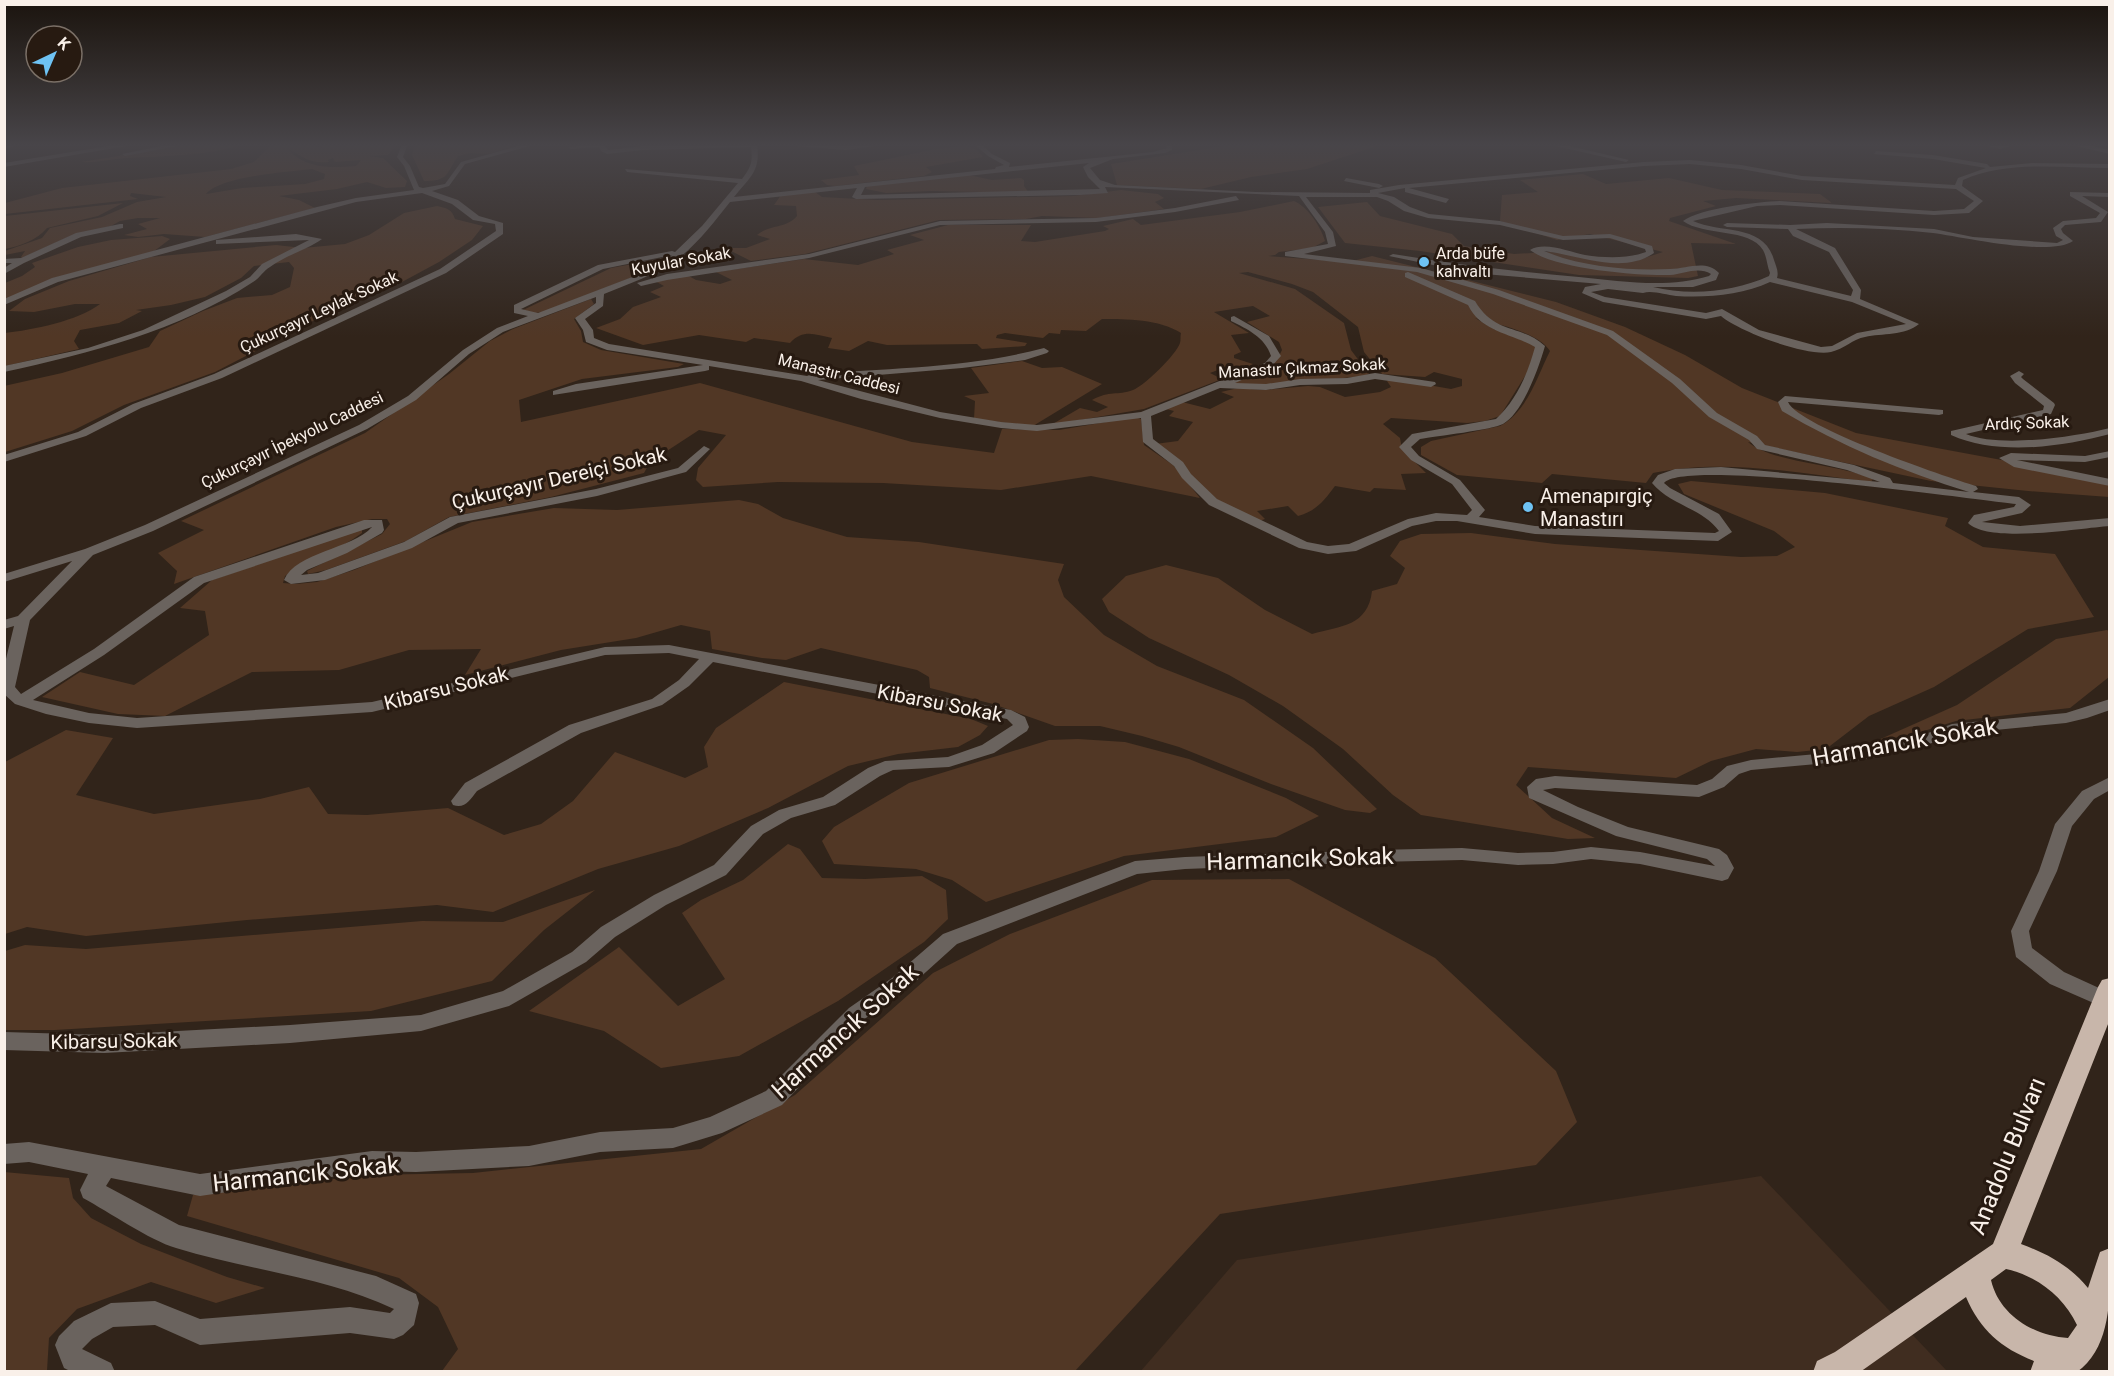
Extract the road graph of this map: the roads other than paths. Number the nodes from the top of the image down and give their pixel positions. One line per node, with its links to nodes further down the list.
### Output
1 (325, 208): 14 (street)
2 (463, 208): 44 (street, Çukurçayır Leylak Sokak)
3 (721, 208): 15 (street, Çukurçayır İpekyolu Caddesi)
4 (1178, 208): 24 (street, Kuyular Sokak)
5 (1311, 208): 18 (street)
6 (1406, 208): 23 (street)
7 (1739, 208): 11 (street)
8 (1871, 208): 9 (street)
9 (1970, 208)
10 (2106, 214): 13 (street)
11 (1688, 220): 13 (street); 22 (street)
12 (120, 226): 20 (street)
13 (1790, 227): 26 (street)
14 (206, 240): 27 (street); 33 (street)
15 (681, 251): 24 (street, Çukurçayır İpekyolu Caddesi); 29 (street)
16 (1377, 254): 18 (street)
17 (1387, 255): 23 (street)
18 (1349, 260): 46 (street); 48 (street)
19 (4, 261): 20 (street)
20 (21, 261): 21 (street)
21 (4, 272)
22 (1770, 279): 25 (street); 26 (street)
23 (1644, 288): 25 (street); 28 (street)
24 (600, 292): 29 (street, Çukurçayır İpekyolu Caddesi); 32 (street, Manastır Caddesi)
25 (1714, 293): 28 (street)
26 (1855, 300): 28 (street)
27 (4, 302)
28 (1722, 312)
29 (536, 315): 50 (street, Çukurçayır İpekyolu Caddesi)
30 (1234, 319): 37 (street)
31 (1044, 351): 35 (street)
32 (728, 365): 35 (street, Manastır Caddesi); 38 (street)
33 (4, 369)
34 (2019, 374): 41 (street, Ardıç Sokak)
35 (802, 378): 40 (street, Manastır Caddesi)
36 (1431, 384): 37 (street, Manastır Çıkmaz Sokak)
37 (1219, 385): 40 (street, Manastır Çıkmaz Sokak)
38 (557, 393)
39 (1939, 412): 47 (street)
40 (1143, 415): 48 (street)
41 (2109, 431)
42 (704, 449): 55 (street, Çukurçayır Dereiçi Sokak)
43 (2109, 454): 45 (street)
44 (4, 459)
45 (2109, 483)
46 (1883, 486): 47 (street); 48 (street)
47 (2019, 501): 49 (street)
48 (1470, 519)
49 (2109, 522)
50 (88, 553): 51 (street, Çukurçayır İpekyolu Caddesi); 52 (street)
51 (4, 578)
52 (23, 619): 53 (street); 55 (street)
53 (4, 625)
54 (709, 658): 55 (street, Kibarsu Sokak); 58 (street); 60 (street, Kibarsu Sokak)
55 (20, 701)
56 (2109, 704): 62 (street, Harmancık Sokak)
57 (2109, 782): 59 (street)
58 (459, 801)
59 (2107, 993): 63 (highway, Anadolu Bulvarı)
60 (4, 1041)
61 (4, 1154): 62 (street)
62 (105, 1167): 68 (street)
63 (2003, 1254): 65 (highway, Anadolu Bulvarı); 66 (highway)
64 (2109, 1262): 66 (highway)
65 (1975, 1274): 67 (highway); 69 (highway, Anadolu Bulvarı)
66 (2092, 1324): 67 (highway)
67 (2074, 1354): 70 (highway)
68 (102, 1371)
69 (1828, 1371)
70 (2044, 1371)

